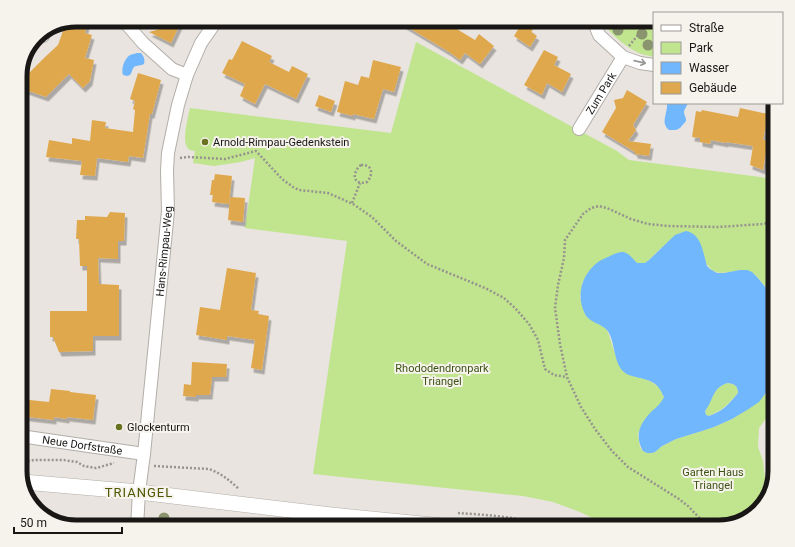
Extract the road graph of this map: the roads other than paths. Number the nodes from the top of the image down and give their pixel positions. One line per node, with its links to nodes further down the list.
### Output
1 (129, 27): 6 (street)
2 (212, 27): 6 (street, Hans-Rimpau-Weg)
3 (596, 27): 4 (street)
4 (622, 56): 5 (street, one-way to 5); 7 (street, Zum Park)
5 (653, 65)
6 (187, 75): 9 (street, Hans-Rimpau-Weg)
7 (579, 129)
8 (27, 437): 9 (street, Neue Dorfstraße)
9 (143, 459): 11 (street, Hans-Rimpau-Weg)
10 (29, 482): 11 (street)
11 (139, 492): 12 (street, Hans-Rimpau-Weg); 13 (street)
12 (137, 520)
13 (324, 520)

